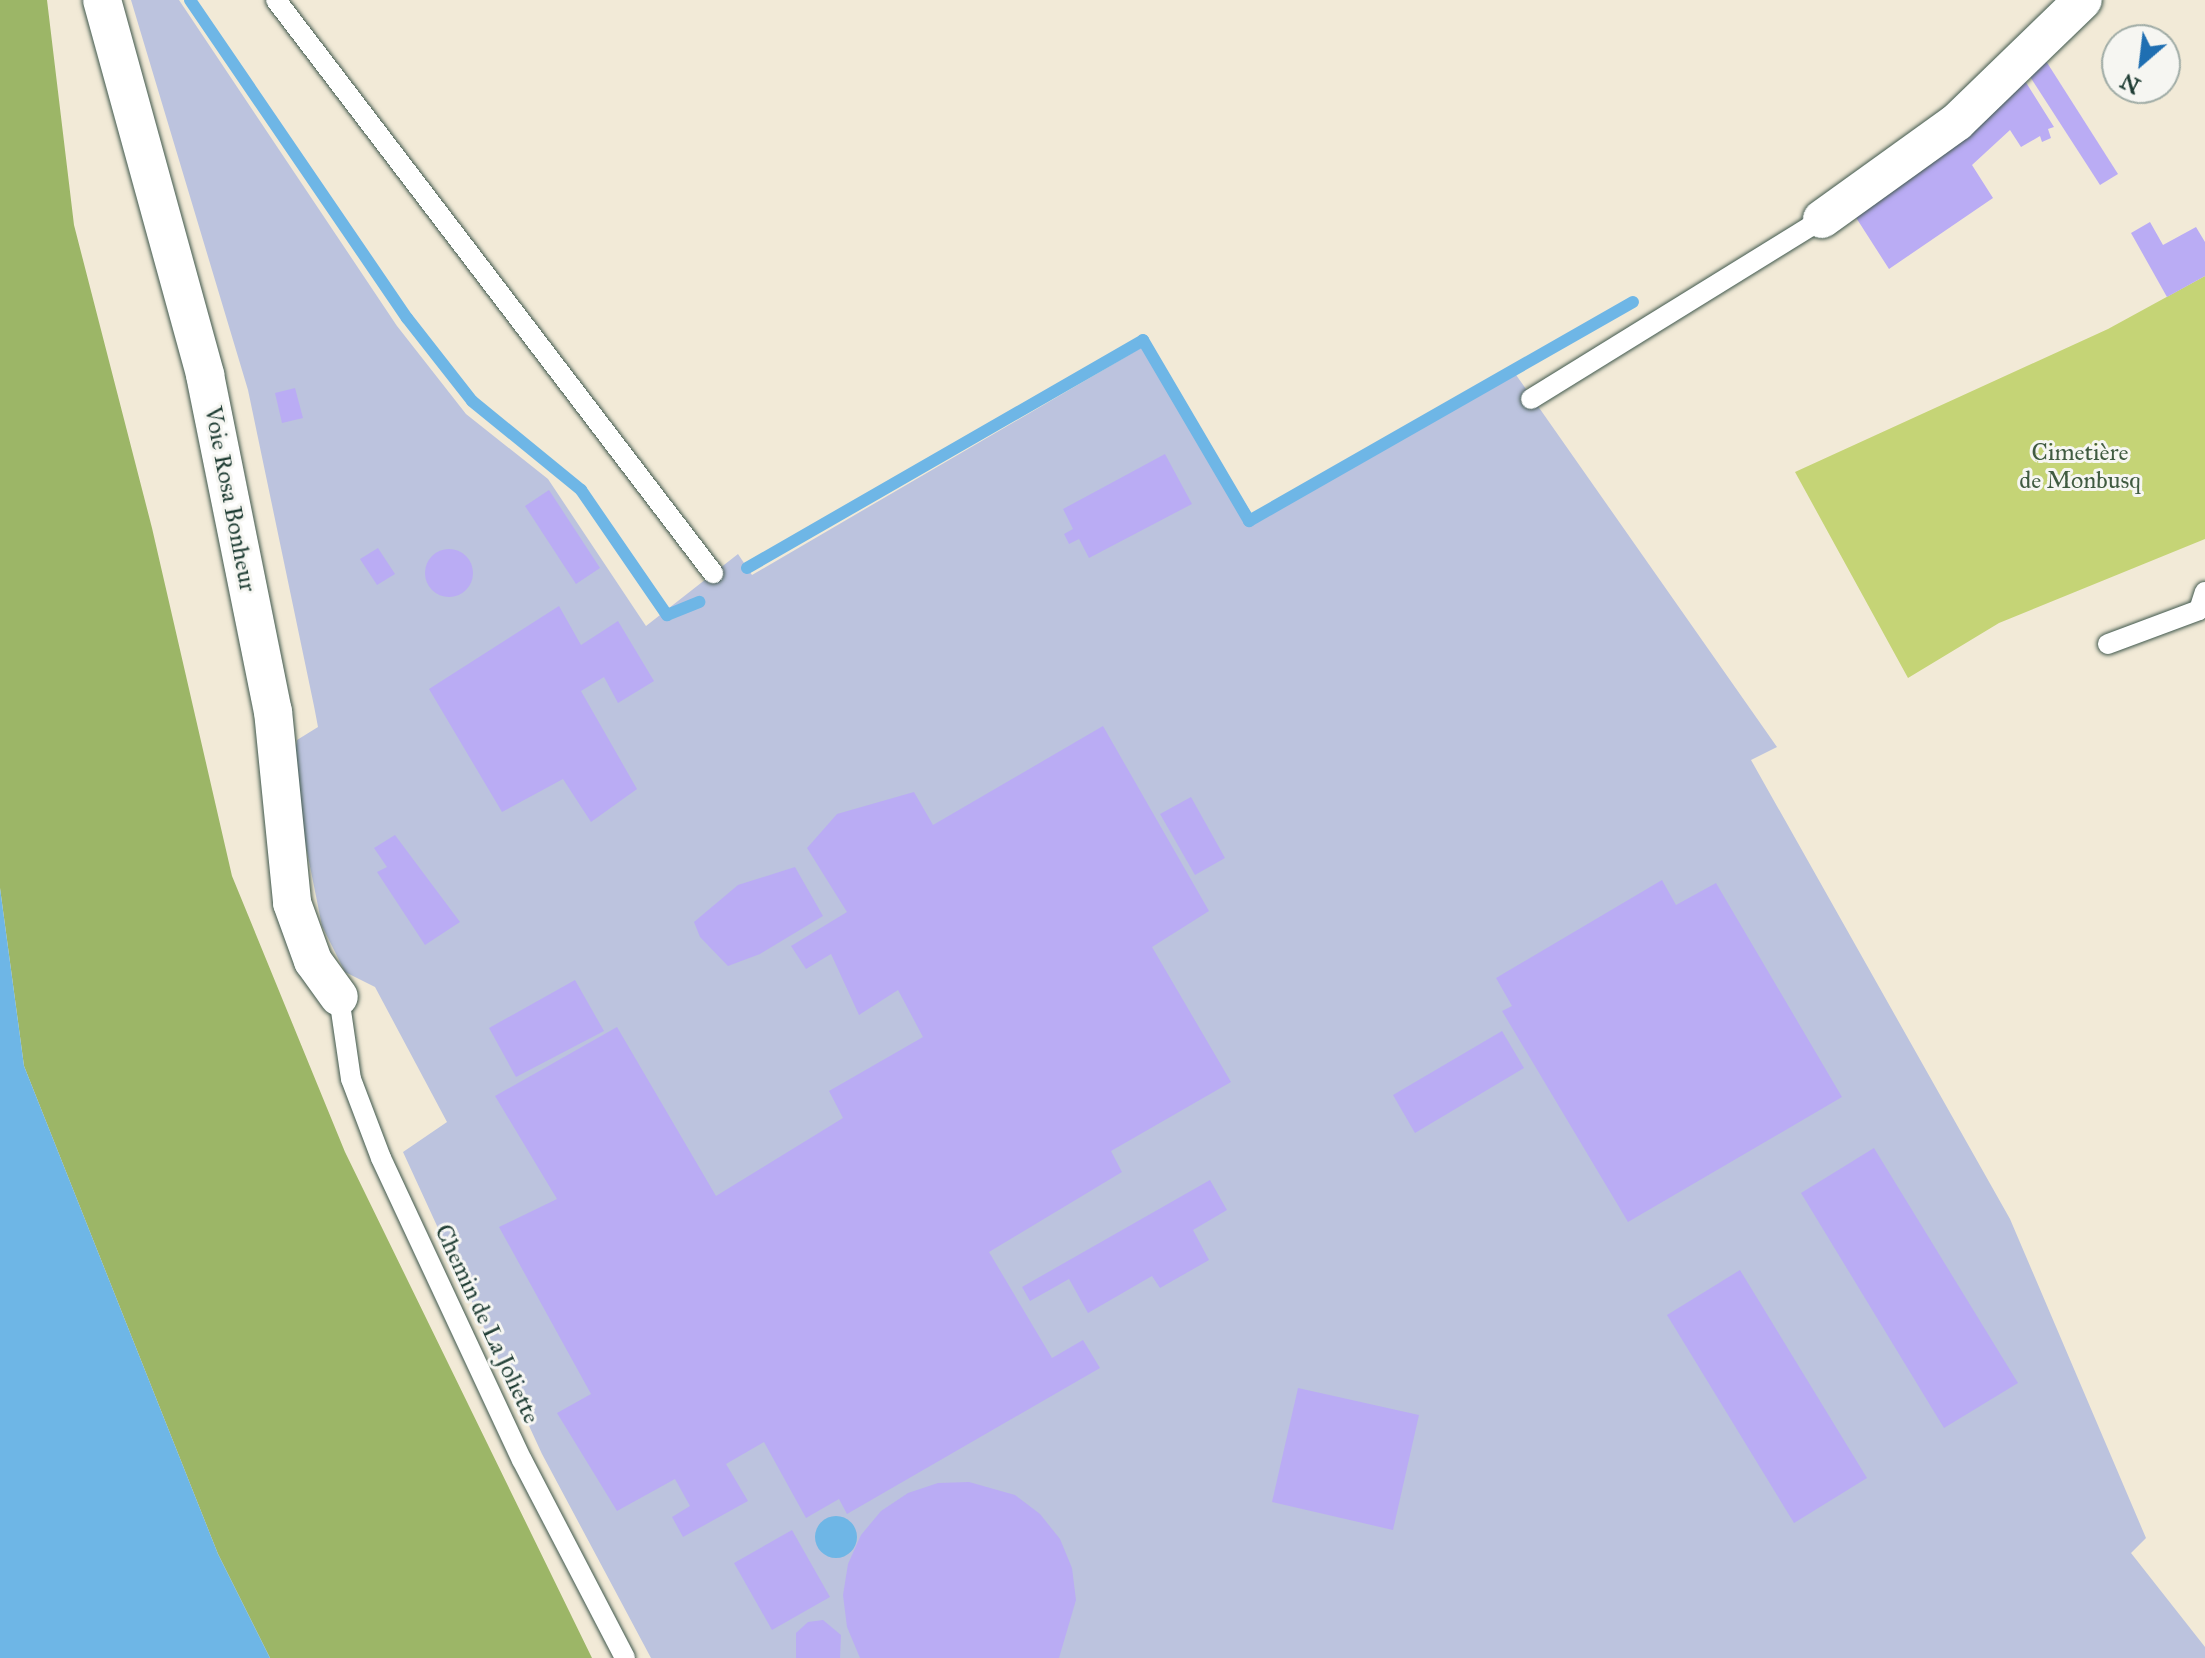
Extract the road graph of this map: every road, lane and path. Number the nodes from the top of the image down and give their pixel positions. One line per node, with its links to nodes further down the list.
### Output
1 (102, 0): 9 (street, Voie Rosa Bonheur)
2 (276, 0): 6 (lane)
3 (2083, 0): 4 (street)
4 (1822, 219): 5 (lane)
5 (1531, 399)
6 (713, 573)
7 (2205, 592): 8 (lane)
8 (2108, 644)
9 (339, 997): 10 (lane, Chemin de La Joliette)
10 (625, 1658)

